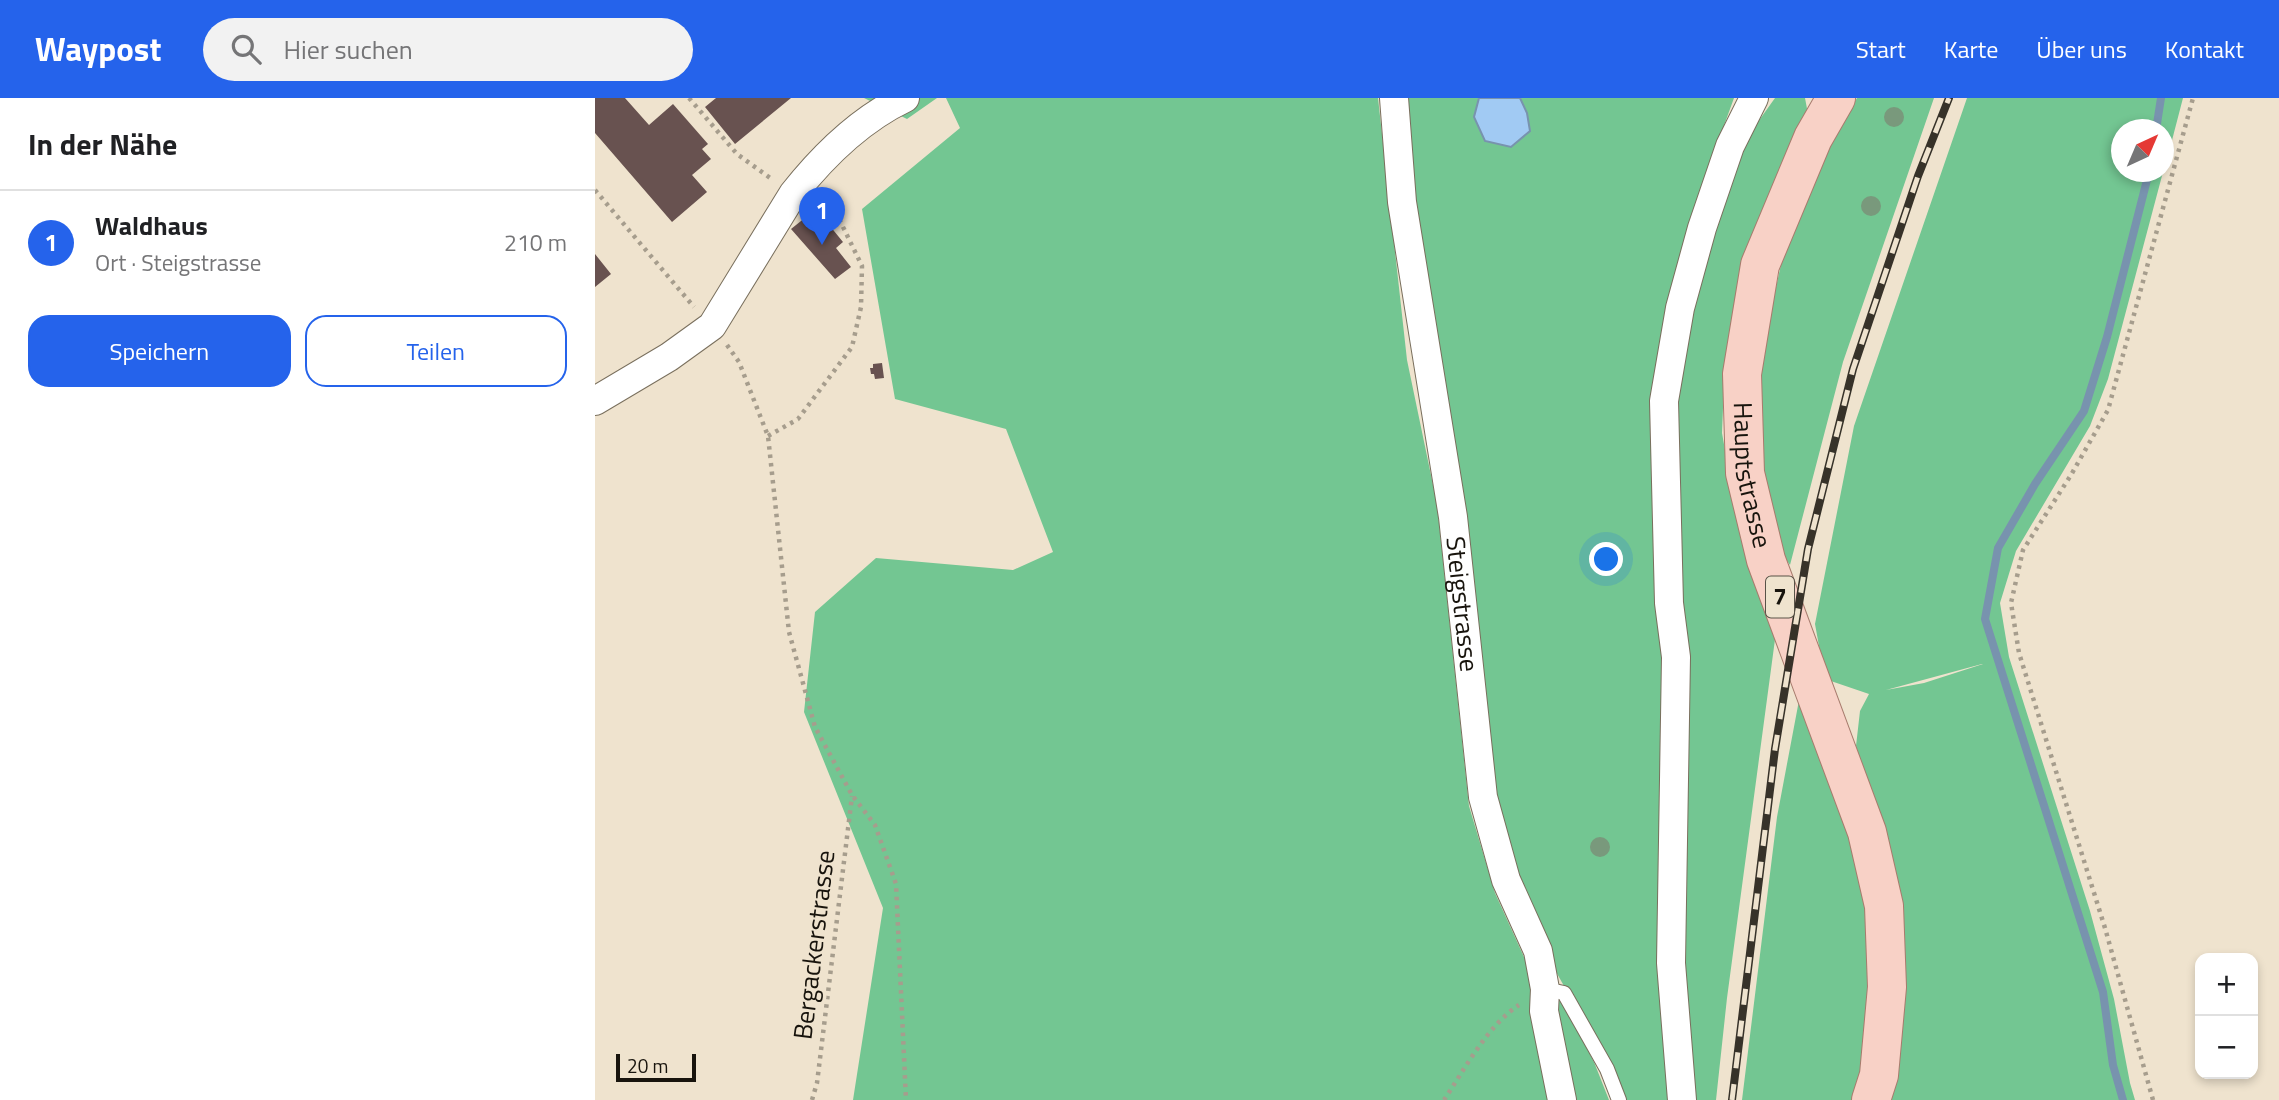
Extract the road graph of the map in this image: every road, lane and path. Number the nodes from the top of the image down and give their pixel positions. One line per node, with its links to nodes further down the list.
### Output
1 (689, 98): 7 (path)
2 (1394, 98): 13 (street, Steigstrasse)
3 (1753, 98): 19 (street)
4 (1836, 98): 20 (main road, Hauptstrasse / 7)
5 (2193, 98): 21 (path)
6 (903, 99): 7 (street)
7 (801, 184): 9 (street); 11 (path)
8 (595, 190): 9 (path)
9 (712, 326): 10 (street); 11 (path)
10 (595, 401)
11 (768, 436): 12 (path)
12 (852, 795): 14 (path, Bergackerstrasse); 15 (path)
13 (1545, 989): 16 (path); 17 (street, Steigstrasse); 18 (lane)
14 (812, 1100)
15 (906, 1100)
16 (1444, 1100)
17 (1562, 1100)
18 (1619, 1100)
19 (1682, 1100)
20 (1871, 1100)
21 (2153, 1100)

